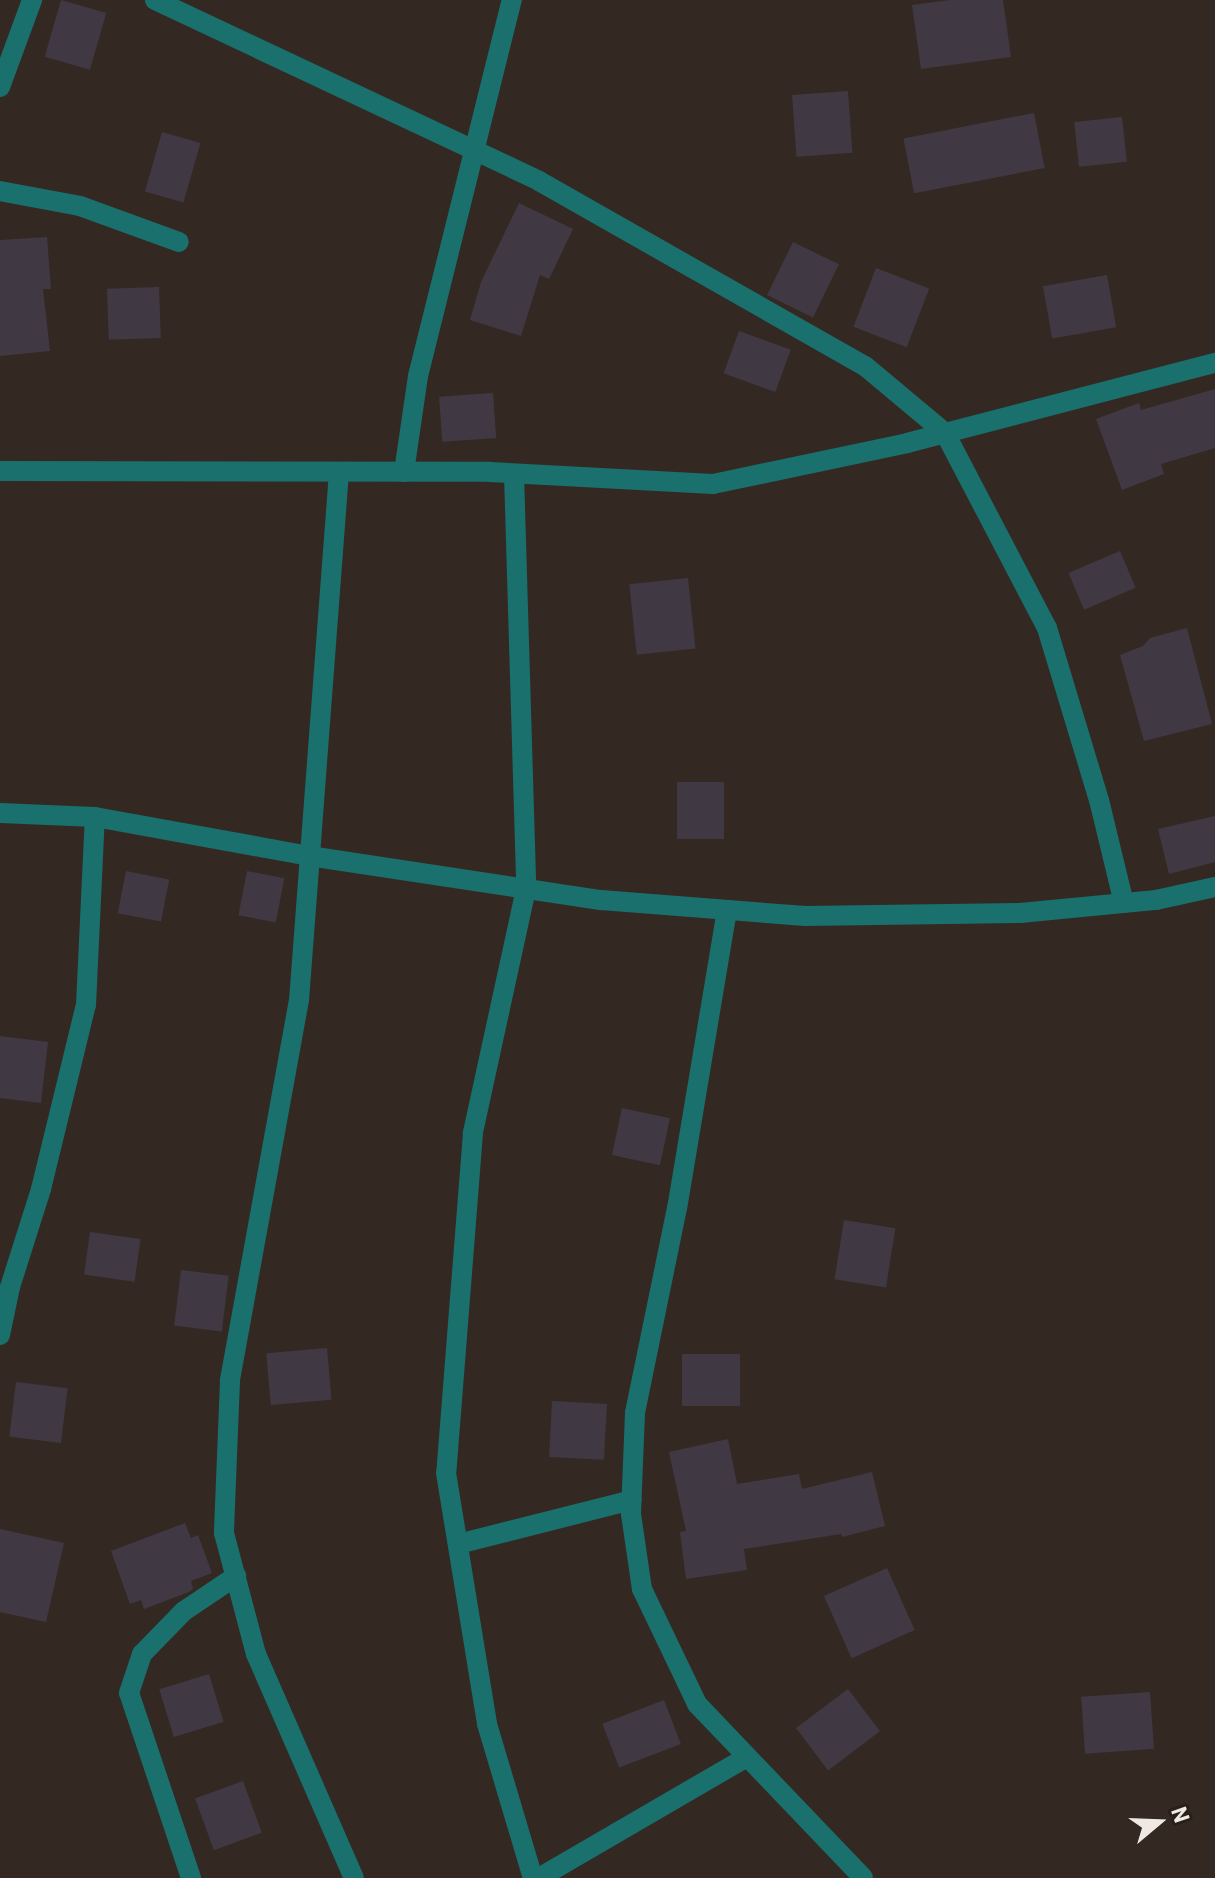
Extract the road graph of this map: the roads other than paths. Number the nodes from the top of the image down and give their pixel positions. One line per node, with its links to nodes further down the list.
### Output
1 (32, 0): 4 (street)
2 (155, 0): 5 (street)
3 (512, 0): 5 (street)
4 (0, 87)
5 (472, 150): 9 (street); 12 (street)
6 (0, 191): 7 (street)
7 (179, 242)
8 (1215, 363): 9 (street)
9 (945, 433): 13 (street); 19 (street)
10 (0, 471): 11 (street)
11 (339, 472): 12 (street); 16 (street)
12 (404, 472): 13 (street)
13 (514, 474): 18 (street)
14 (0, 813): 15 (street)
15 (95, 817): 16 (street); 21 (street)
16 (309, 856): 18 (street); 24 (street)
17 (1215, 887): 19 (street)
18 (526, 889): 20 (street); 23 (street)
19 (1124, 903): 20 (street)
20 (727, 910): 22 (street)
21 (0, 1335)
22 (632, 1500): 23 (street); 25 (street)
23 (458, 1544): 28 (street)
24 (236, 1576): 26 (street); 27 (street)
25 (747, 1757): 29 (street); 30 (street)
26 (191, 1878)
27 (354, 1878)
28 (533, 1878)
29 (539, 1878)
30 (863, 1878)

